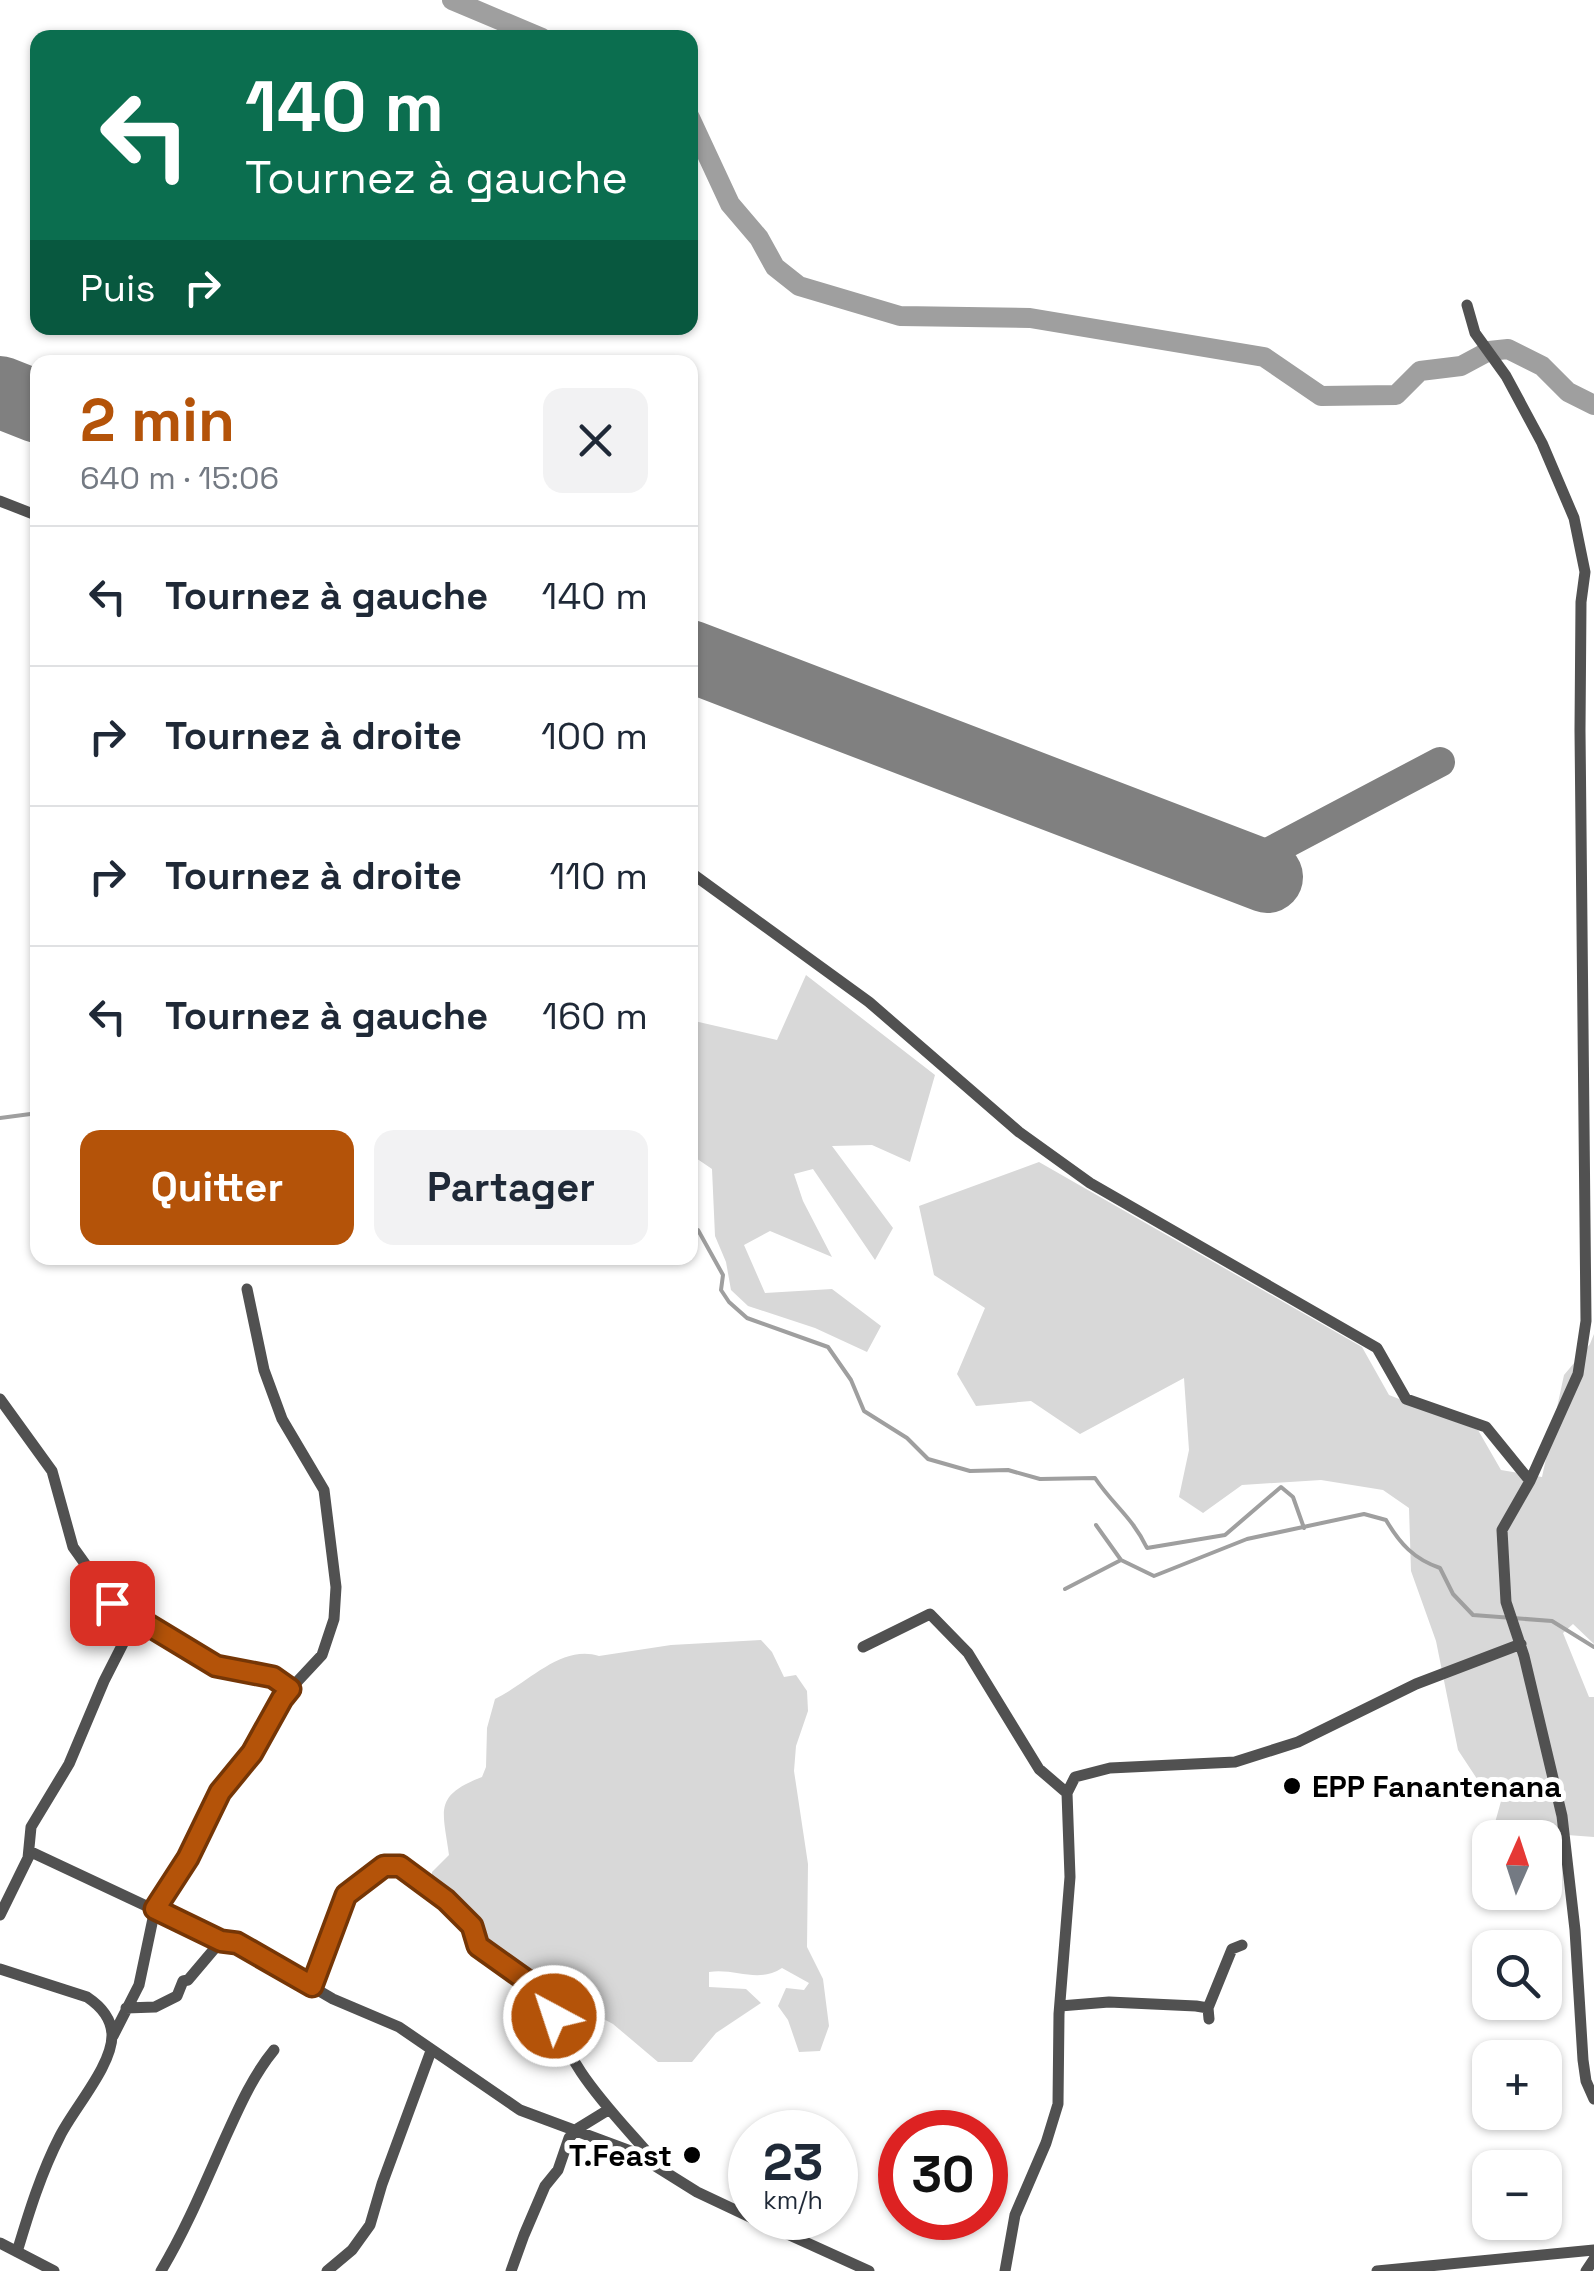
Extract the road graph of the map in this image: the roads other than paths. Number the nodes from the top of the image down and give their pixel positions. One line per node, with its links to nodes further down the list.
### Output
1 (1467, 304): 7 (street)
2 (0, 502): 3 (street)
3 (30, 513)
4 (698, 878): 7 (street)
5 (247, 1289): 11 (street)
6 (0, 1399): 8 (street)
7 (1530, 1480): 9 (street)
8 (137, 1616): 11 (street); 13 (street)
9 (1518, 1639): 12 (street); 25 (street)
10 (863, 1647): 12 (street)
11 (290, 1689): 14 (street)
12 (1067, 1793): 20 (street)
13 (29, 1851): 14 (street); 15 (street)
14 (155, 1909): 16 (street); 21 (street)
15 (0, 1915)
16 (221, 1941): 19 (street); 21 (street)
17 (1242, 1945): 20 (street)
18 (0, 1970): 22 (street)
19 (312, 1986): 24 (street); 26 (street)
20 (1060, 2006): 40 (street)
21 (126, 2008): 22 (street)
22 (113, 2036): 33 (street)
23 (274, 2050): 36 (street)
24 (432, 2051): 27 (street); 37 (street)
25 (1594, 2099)
26 (608, 2110): 27 (street); 28 (street)
27 (576, 2130): 28 (street); 38 (street)
28 (660, 2168): 29 (street)
29 (728, 2206)
30 (801, 2240): 39 (street)
31 (0, 2243): 33 (street)
32 (1594, 2250): 41 (street)
33 (17, 2252): 35 (street)
34 (1594, 2259): 42 (street)
35 (54, 2271)
36 (161, 2271)
37 (327, 2271)
38 (511, 2271)
39 (869, 2271)
40 (1005, 2271)
41 (1377, 2271)
42 (1586, 2271)

